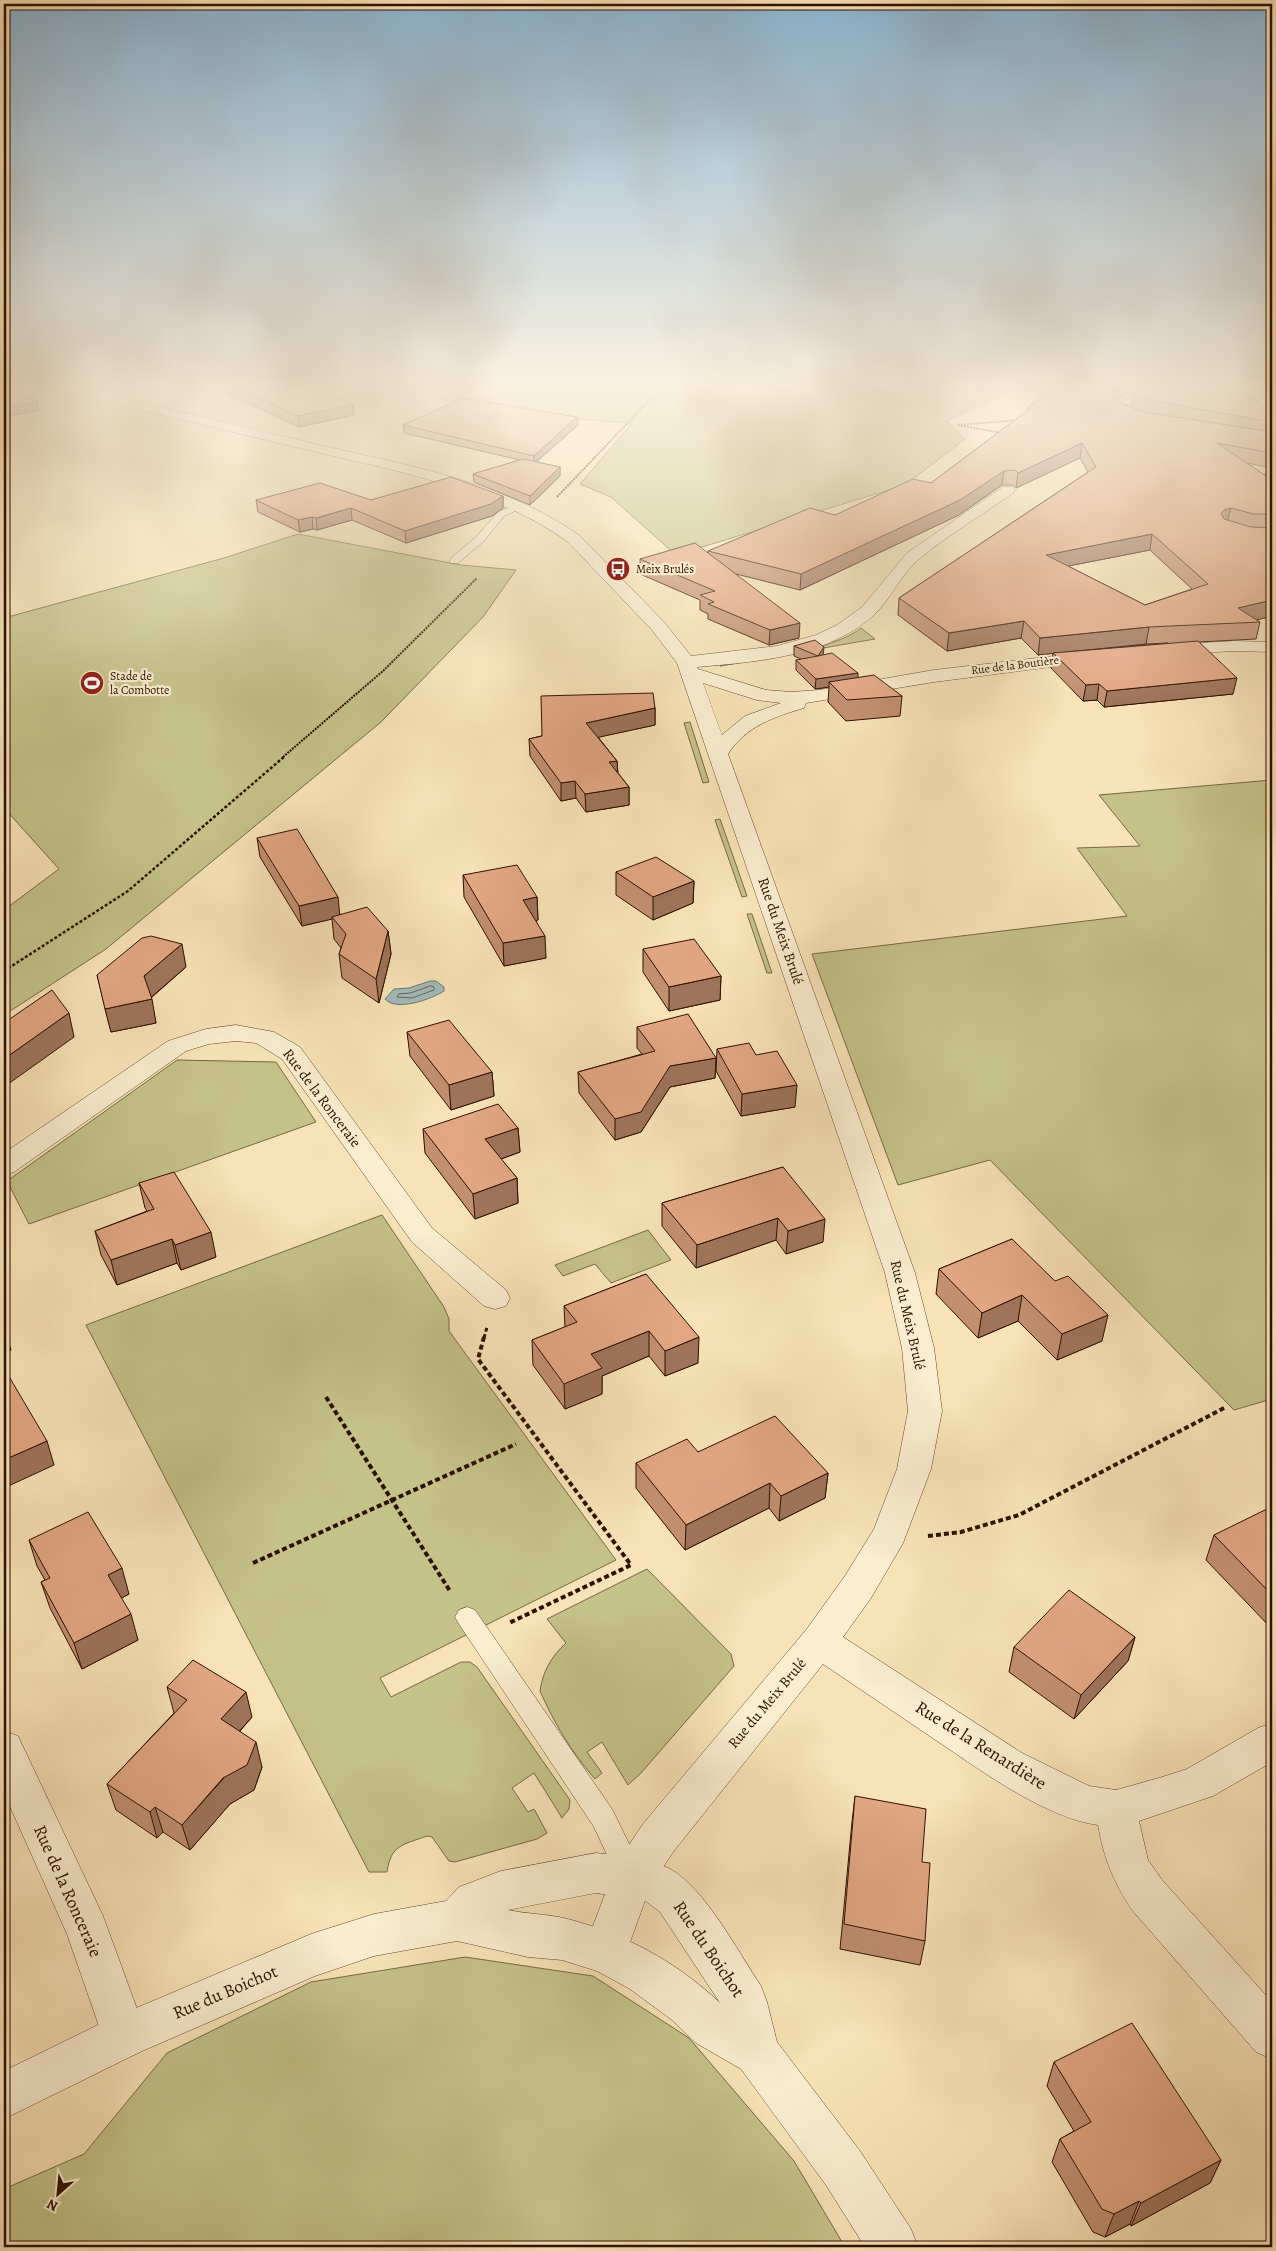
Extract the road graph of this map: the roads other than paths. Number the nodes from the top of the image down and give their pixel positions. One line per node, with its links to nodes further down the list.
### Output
1 (479, 492): 3 (street, Rue du Meix Brulé)
2 (1005, 492): 8 (street)
3 (517, 507): 4 (lane); 8 (street, Rue du Meix Brulé)
4 (454, 561)
5 (1272, 648): 6 (street)
6 (1144, 651)
7 (1110, 655): 10 (street, Rue de la Boutière)
8 (688, 668): 9 (street, Rue de la Boutière); 11 (street, Rue du Meix Brulé)
9 (764, 696): 10 (street, Rue de la Boutière); 11 (street, Rue de la Boutière)
10 (820, 696): 12 (street, Rue de la Boutière)
11 (714, 711): 12 (street, Rue de la Boutière); 13 (street, Rue du Meix Brulé)
12 (757, 716): 13 (street, Rue de la Boutière)
13 (718, 754): 17 (street, Rue du Meix Brulé)
14 (4, 1166): 15 (street, Rue de la Ronceraie)
15 (495, 1298)
16 (474, 1627): 21 (lane)
17 (819, 1641): 20 (street, Rue de la Renardière); 21 (street, Rue du Meix Brulé)
18 (1272, 1741): 20 (street)
19 (4, 1749): 24 (street, Rue de la Ronceraie)
20 (1116, 1809): 25 (street)
21 (632, 1878): 22 (street, Rue du Boichot); 23 (street, Rue du Meix Brulé); 26 (street, Rue du Boichot)
22 (457, 1920): 23 (street, Rue du Boichot); 24 (street, Rue du Boichot)
23 (605, 1952): 26 (street, Rue du Boichot)
24 (124, 2036): 27 (street, Rue du Boichot)
25 (1272, 2036)
26 (757, 2053): 28 (street, Rue du Boichot)
27 (4, 2096)
28 (892, 2247)

